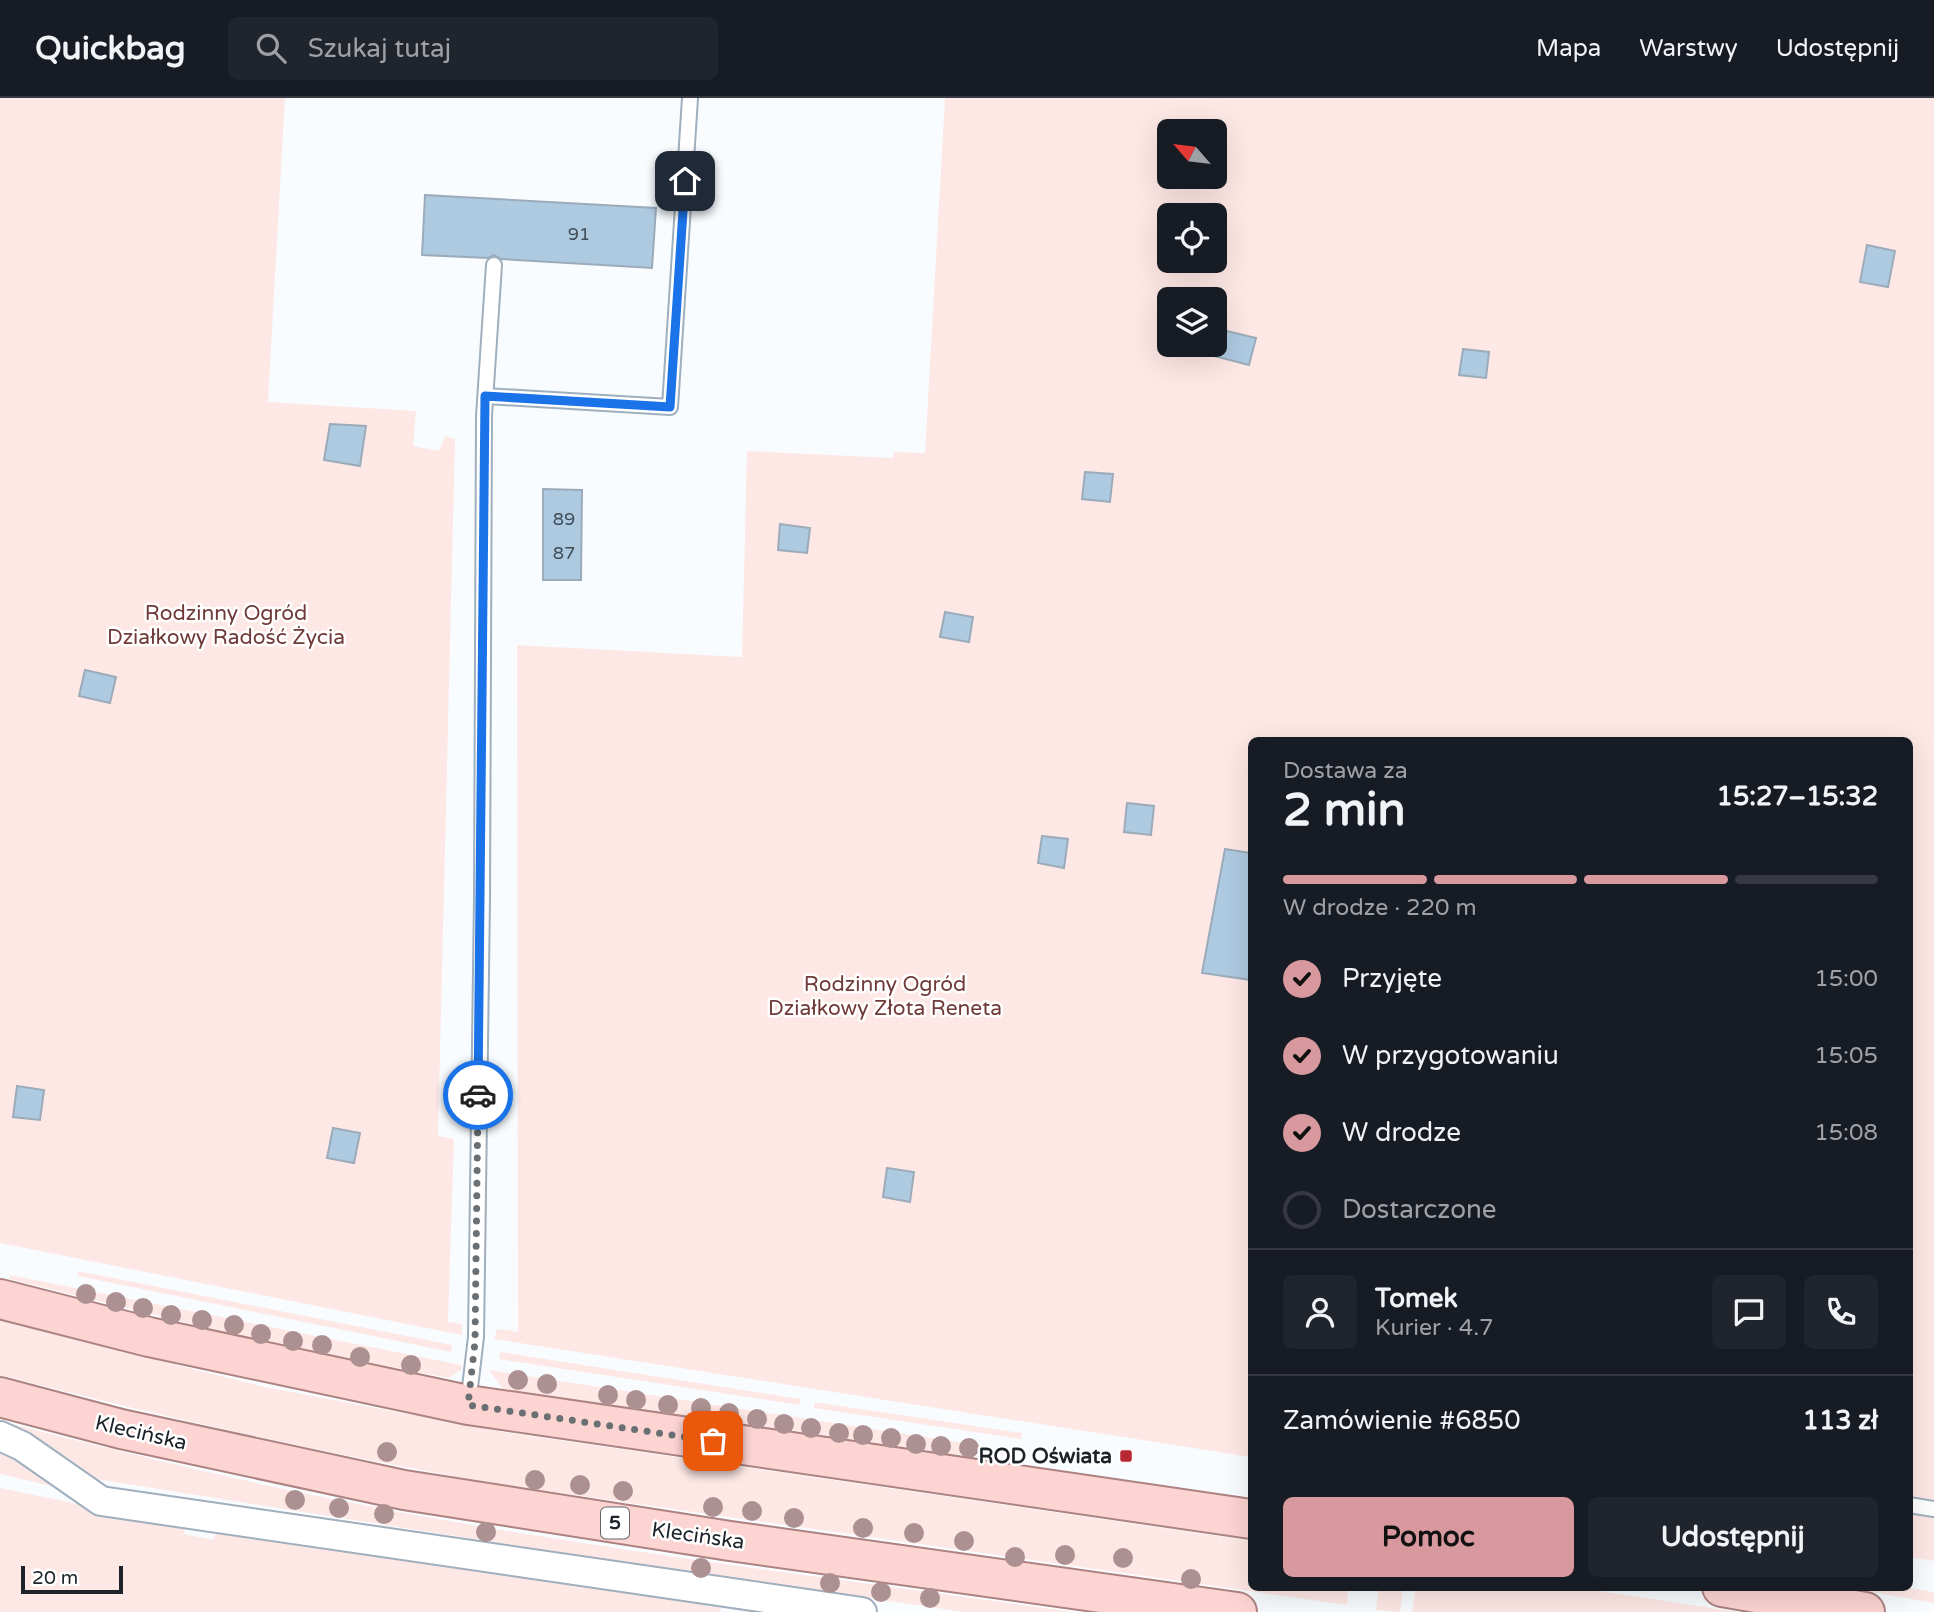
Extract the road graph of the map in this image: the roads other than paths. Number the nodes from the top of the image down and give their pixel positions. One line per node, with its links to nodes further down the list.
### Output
1 (690, 98): 3 (lane)
2 (494, 265): 3 (lane)
3 (485, 396): 6 (lane)
4 (0, 1299): 6 (main road)
5 (0, 1397): 13 (main road, Klecińska / 5)
6 (468, 1405): 10 (main road)
7 (0, 1436): 12 (street)
8 (1913, 1506): 9 (lane)
9 (1934, 1509)
10 (1248, 1519)
11 (1745, 1591): 14 (main road)
12 (862, 1612)
13 (1237, 1612)
14 (1865, 1612)

